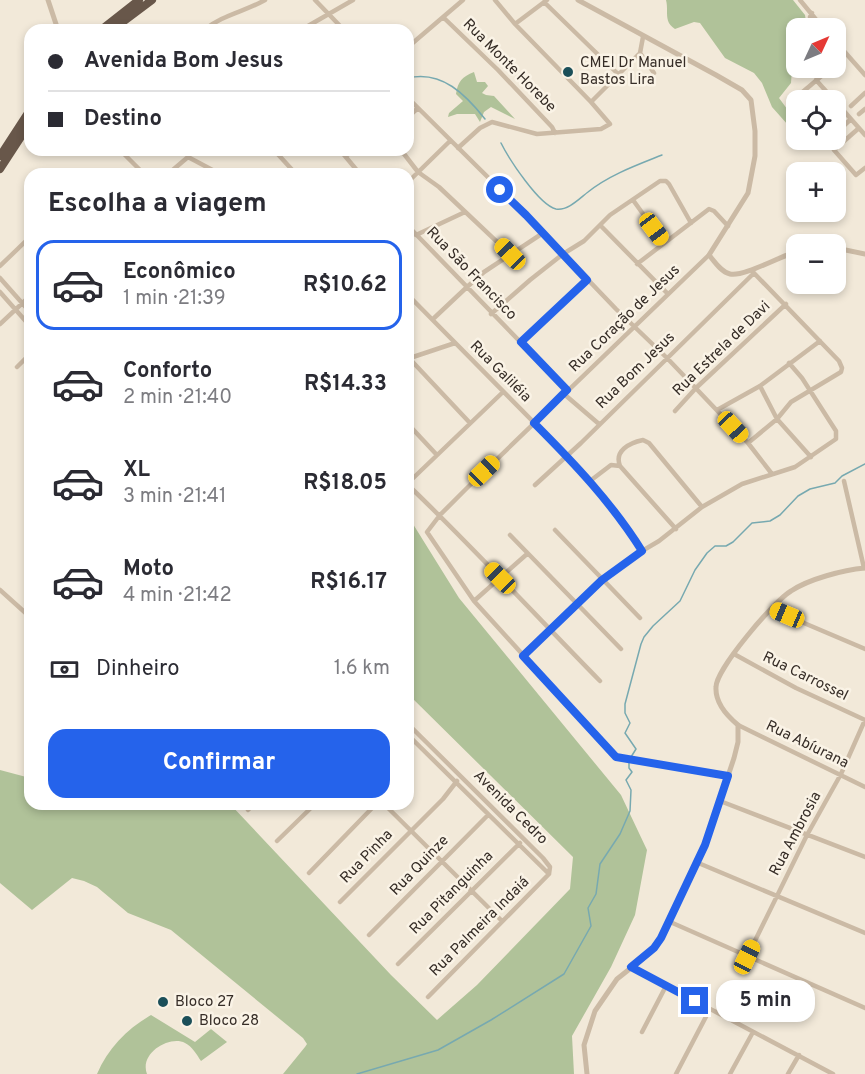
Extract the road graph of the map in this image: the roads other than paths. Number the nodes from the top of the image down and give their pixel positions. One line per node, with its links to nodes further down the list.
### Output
1 (48, 0): 17 (street)
2 (139, 0): 18 (highway)
3 (152, 0): 19 (highway)
4 (265, 0): 20 (street)
5 (315, 0): 12 (street)
6 (353, 0): 12 (street)
7 (463, 0): 14 (street)
8 (495, 0): 23 (street)
9 (578, 0): 24 (street)
10 (800, 0): 13 (street)
11 (545, 1): 23 (street); 29 (street)
12 (328, 13): 21 (street); 22 (street)
13 (812, 13): 15 (street); 16 (street)
14 (444, 18): 25 (street); 49 (street, Rua Monte Horebe)
15 (812, 18)
16 (816, 18)
17 (56, 24)
18 (109, 24)
19 (120, 24)
20 (214, 24)
21 (311, 24)
22 (338, 24)
23 (515, 24): 36 (street)
24 (643, 36): 26 (street); 72 (street, Rua Coração de Jesus)
25 (414, 42)
26 (640, 53): 28 (street); 29 (street)
27 (846, 53): 30 (street)
28 (654, 73)
29 (618, 74): 36 (street)
30 (865, 75)
31 (818, 78): 32 (street)
32 (816, 80): 33 (street); 34 (street)
33 (805, 90)
34 (825, 90)
35 (865, 93): 38 (street)
36 (591, 102): 49 (street)
37 (414, 104): 39 (street)
38 (851, 106)
39 (418, 108): 41 (street); 51 (street)
40 (865, 108): 43 (street)
41 (414, 112)
42 (846, 113): 45 (street)
43 (859, 114)
44 (24, 119): 53 (highway)
45 (851, 119): 46 (street); 47 (street)
46 (846, 124)
47 (859, 128): 50 (street); 64 (street)
48 (24, 132): 65 (highway)
49 (555, 133): 52 (street)
50 (865, 135)
51 (450, 141): 52 (street); 66 (street)
52 (458, 148): 74 (street)
53 (0, 156)
54 (126, 156): 59 (street)
55 (280, 156): 62 (street)
56 (346, 156): 63 (street)
57 (406, 156): 66 (street)
58 (188, 157): 60 (street); 61 (street)
59 (138, 168)
60 (175, 168)
61 (209, 168)
62 (290, 168)
63 (355, 168)
64 (865, 168)
65 (0, 169)
66 (418, 172): 67 (street); 69 (street)
67 (414, 176)
68 (633, 200): 70 (street); 71 (street); 77 (street)
69 (465, 212): 75 (street); 79 (street)
70 (691, 222): 72 (street); 77 (street)
71 (600, 225): 80 (street); 84 (street)
72 (728, 226): 82 (street, Rua Coração de Jesus)
73 (414, 233): 75 (street, Rua São Francisco)
74 (543, 233): 79 (street); 80 (street)
75 (416, 235): 89 (street, Rua São Francisco)
76 (24, 243): 85 (street)
77 (664, 243): 84 (street)
78 (846, 250): 81 (street)
79 (510, 254): 89 (street)
80 (563, 254): 88 (street); 97 (street)
81 (865, 254)
82 (709, 255): 86 (street); 91 (street, Rua Coração de Jesus)
83 (786, 255): 86 (street)
84 (637, 264): 91 (street)
85 (0, 266)
86 (753, 272): 94 (street); 106 (street, Rua Bom Jesus)
87 (0, 278): 93 (street)
88 (587, 280): 101 (street); 103 (street)
89 (466, 286): 97 (street, Rua São Francisco); 98 (street)
90 (0, 292): 96 (street)
91 (668, 294): 101 (street, Rua Coração de Jesus)
92 (414, 302): 98 (street, Rua Galiléia)
93 (22, 303): 95 (street); 96 (street)
94 (786, 304): 102 (street); 112 (street, Rua Estrela de Davi)
95 (24, 305)
96 (15, 310): 99 (street); 100 (street)
97 (491, 314): 103 (street, Rua São Francisco)
98 (433, 319): 104 (street, Rua Galiléia)
99 (24, 320)
100 (0, 324)
101 (634, 326): 106 (street); 115 (street, Rua Coração de Jesus)
102 (820, 341): 109 (street); 113 (street)
103 (521, 342): 115 (street, Rua São Francisco)
104 (455, 343): 105 (street); 114 (street, Rua Galiléia)
105 (414, 356)
106 (667, 358): 112 (street); 121 (street, Rua Bom Jesus)
107 (24, 360): 110 (street)
108 (414, 363): 119 (street)
109 (789, 363): 111 (street); 113 (street)
110 (17, 367)
111 (760, 386): 116 (street); 118 (street)
112 (696, 388): 116 (street); 117 (street, Rua Estrela de Davi)
113 (810, 390): 118 (street); 126 (street)
114 (502, 392): 119 (street); 120 (street, Rua Galiléia)
115 (566, 392): 120 (street, Rua Coração de Jesus); 121 (street, Rua São Francisco)
116 (717, 410): 123 (street)
117 (675, 411)
118 (777, 419): 123 (street); 126 (street)
119 (470, 423): 124 (street)
120 (534, 423): 125 (street, Rua Galiléia); 135 (street, Rua Coração de Jesus)
121 (599, 424): 125 (street, Rua Bom Jesus)
122 (414, 430): 124 (street)
123 (748, 443): 128 (street)
124 (436, 454): 129 (street)
125 (567, 456): 130 (street, Rua Galiléia); 132 (street, Rua Bom Jesus)
126 (812, 457): 128 (street)
127 (620, 466): 130 (street); 134 (street); 136 (street)
128 (772, 474): 134 (street)
129 (414, 478)
130 (590, 481): 139 (street, Rua Galiléia)
131 (844, 481): 141 (street)
132 (535, 486)
133 (414, 490): 135 (street)
134 (702, 507): 136 (street)
135 (440, 515): 142 (street); 145 (street, Rua Coração de Jesus)
136 (676, 529): 139 (street)
137 (555, 530): 143 (street)
138 (510, 535): 140 (street)
139 (642, 551): 143 (street)
140 (527, 554): 142 (street); 146 (street)
141 (864, 568): 147 (street)
142 (500, 578): 145 (street); 150 (street)
143 (602, 580): 146 (street); 149 (street)
144 (0, 590): 148 (street)
145 (474, 602): 154 (street)
146 (577, 605): 150 (street); 151 (street)
147 (771, 609): 152 (street); 153 (street)
148 (24, 611)
149 (640, 618)
150 (550, 630): 154 (street); 155 (street)
151 (621, 649)
152 (865, 649)
153 (734, 654): 156 (street, Rua Carrossel); 157 (street)
154 (523, 656): 161 (street)
155 (600, 681)
156 (865, 720): 160 (street, Rua Ambrosia)
157 (738, 725): 160 (street, Rua Abíurana); 161 (street)
158 (414, 730): 162 (street, Avenida Cedro)
159 (414, 741): 163 (street, Avenida Cedro)
160 (841, 774): 164 (street, Rua Abíurana); 171 (street, Rua Ambrosia)
161 (728, 776): 165 (street)
162 (461, 777): 163 (street, Rua Pinha); 172 (street, Avenida Cedro)
163 (456, 782): 169 (street, Avenida Cedro); 170 (street, Rua Pinha)
164 (865, 787)
165 (720, 801): 171 (street); 177 (street)
166 (309, 810): 173 (street)
167 (370, 810): 178 (street)
168 (390, 810): 170 (street)
169 (488, 815): 174 (street, Avenida Cedro); 176 (street, Rua Quinze)
170 (411, 830): 176 (street); 182 (street, Rua Pinha)
171 (807, 835): 175 (street); 181 (street, Rua Ambrosia)
172 (524, 839): 174 (street, Rua Pitanguinha); 179 (street, Avenida Cedro)
173 (277, 841)
174 (518, 845): 179 (street, Avenida Cedro); 180 (street, Rua Pitanguinha)
175 (865, 857)
176 (441, 861): 180 (street); 186 (street, Rua Quinze)
177 (696, 862): 181 (street); 184 (street)
178 (309, 873)
179 (549, 874): 183 (street, Rua Palmeira Indaiá)
180 (471, 891): 183 (street); 188 (street, Rua Pitanguinha)
181 (778, 896): 185 (street); 187 (street, Rua Ambrosia)
182 (340, 902)
183 (502, 921): 191 (street, Rua Palmeira Indaiá)
184 (668, 921): 187 (street); 189 (street)
185 (865, 933)
186 (369, 935)
187 (747, 957): 192 (street)
188 (398, 964)
189 (631, 967): 190 (street); 197 (street)
190 (666, 986): 193 (street); 194 (street)
191 (428, 997)
192 (865, 1008)
193 (710, 1009): 195 (street); 198 (street)
194 (642, 1032)
195 (753, 1032): 196 (street); 199 (street)
196 (799, 1055): 200 (street); 201 (street)
197 (587, 1074)
198 (676, 1074)
199 (730, 1074)
200 (788, 1074)
201 (833, 1074)

